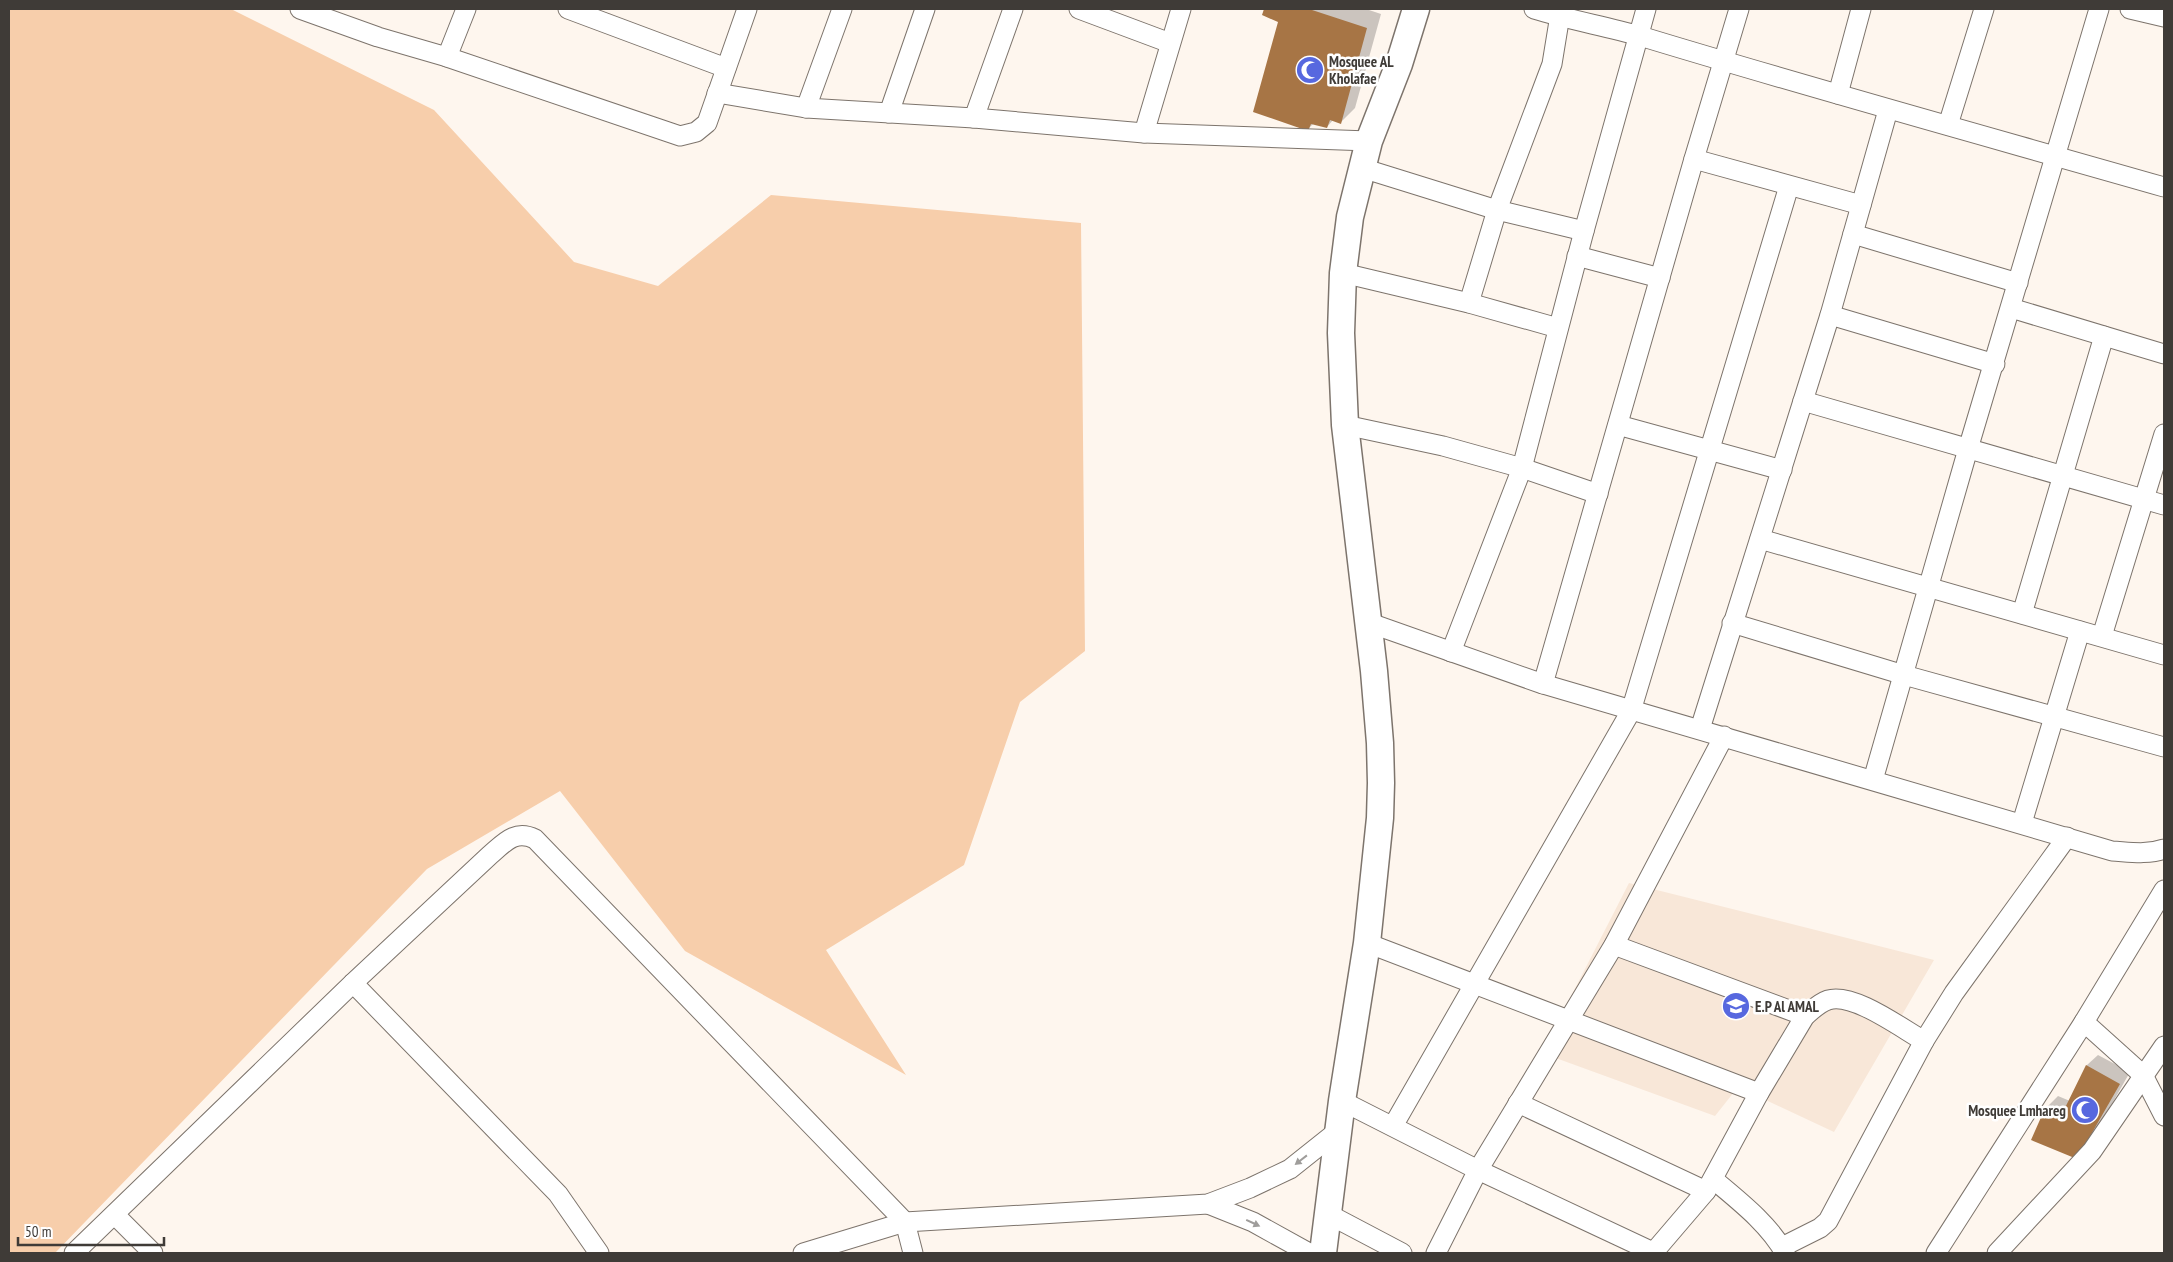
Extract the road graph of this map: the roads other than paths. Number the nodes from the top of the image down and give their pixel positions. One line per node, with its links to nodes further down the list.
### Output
1 (300, 9): 22 (street)
2 (466, 9): 22 (street)
3 (568, 9): 24 (street)
4 (747, 9): 24 (street)
5 (842, 9): 27 (street)
6 (925, 9): 29 (street)
7 (1013, 9): 30 (street)
8 (1079, 9): 21 (street)
9 (1181, 9): 21 (street)
10 (1414, 9): 33 (main road)
11 (1534, 9): 18 (street)
12 (1646, 9): 20 (street)
13 (1739, 9): 23 (street)
14 (1861, 9): 26 (street)
15 (1984, 9): 31 (street)
16 (2099, 9): 34 (street)
17 (2130, 9): 19 (street)
18 (1560, 13): 20 (street); 40 (street)
19 (2164, 16)
20 (1638, 36): 23 (street); 41 (street)
21 (1170, 43): 32 (street)
22 (448, 58): 25 (street)
23 (1722, 62): 26 (street); 35 (street)
24 (726, 68): 25 (street)
25 (717, 93): 27 (street)
26 (1838, 94): 28 (street)
27 (806, 108): 29 (street)
28 (1888, 110): 31 (street); 39 (street)
29 (889, 113): 30 (street)
30 (974, 118): 32 (street)
31 (1948, 125): 34 (street)
32 (1144, 133): 33 (street)
33 (1369, 141): 36 (main road)
34 (2056, 156): 38 (street); 46 (street)
35 (1694, 159): 37 (street); 45 (street)
36 (1362, 168): 40 (street); 44 (main road)
37 (1789, 186): 39 (street); 59 (street)
38 (2164, 187)
39 (1861, 205): 42 (street)
40 (1498, 210): 41 (street); 47 (street)
41 (1584, 231): 43 (street)
42 (1853, 234): 46 (street); 49 (street)
43 (1577, 256): 45 (street); 50 (street)
44 (1343, 273): 47 (street); 55 (main road)
45 (1660, 278): 56 (street)
46 (2018, 283): 48 (street)
47 (1469, 304): 50 (street)
48 (2011, 308): 51 (street); 53 (street)
49 (1830, 315): 53 (street); 54 (street)
50 (1558, 328): 60 (street)
51 (2104, 336): 52 (street); 62 (street)
52 (2163, 349)
53 (1995, 364): 58 (street)
54 (1803, 401): 58 (street); 61 (street)
55 (1345, 425): 60 (street); 69 (main road)
56 (1618, 425): 59 (street); 63 (street)
57 (2164, 434): 64 (street)
58 (1968, 449): 62 (street); 67 (street)
59 (1708, 450): 61 (street); 77 (street)
60 (1522, 468): 63 (street); 73 (street)
61 (1782, 470): 66 (street)
62 (2064, 475): 64 (street); 68 (street)
63 (1598, 494): 76 (street)
64 (2144, 500): 65 (street); 72 (street)
65 (2164, 505)
66 (1760, 539): 67 (street); 70 (street)
67 (1930, 588): 68 (street); 75 (street)
68 (2022, 614): 71 (street)
69 (1367, 622): 73 (street); 87 (main road)
70 (1732, 623): 75 (street); 79 (street)
71 (2080, 630): 72 (street); 78 (street)
72 (2102, 636): 74 (street)
73 (1451, 652): 76 (street)
74 (2164, 655)
75 (1904, 674): 78 (street); 82 (street)
76 (1543, 684): 77 (street)
77 (1631, 711): 79 (street); 90 (street)
78 (2054, 716): 81 (street); 83 (street)
79 (1700, 729): 80 (street)
80 (1724, 736): 82 (street); 88 (street)
81 (2164, 747)
82 (1873, 780): 83 (street)
83 (2022, 823): 84 (street)
84 (2066, 837): 85 (street); 94 (street)
85 (2164, 849)
86 (2164, 890): 93 (street)
87 (1367, 943): 90 (street); 98 (main road)
88 (1614, 945): 91 (street); 92 (street)
89 (353, 983): 106 (street); 108 (street); 112 (street)
90 (1476, 983): 92 (street); 101 (street)
91 (1805, 1016): 94 (street); 97 (street)
92 (1568, 1019): 97 (street); 99 (street)
93 (2084, 1022): 96 (street); 120 (street)
94 (1924, 1041): 109 (street)
95 (2164, 1046): 96 (street)
96 (2143, 1075): 100 (street); 121 (street)
97 (1759, 1093): 104 (street)
98 (1342, 1101): 101 (street); 102 (main road)
99 (1518, 1103): 103 (street); 104 (street)
100 (2164, 1116)
101 (1393, 1126): 103 (street)
102 (1339, 1130): 105 (street, one-way to 105); 107 (main road)
103 (1478, 1170): 118 (street); 119 (street)
104 (1710, 1185): 109 (street); 119 (street)
105 (1208, 1204): 108 (street); 115 (street, one-way to 115)
106 (115, 1214): 110 (street); 111 (street)
107 (1328, 1214): 116 (main road); 117 (street)
108 (905, 1222): 113 (street); 114 (street)
109 (1783, 1250)
110 (74, 1253)
111 (153, 1253)
112 (599, 1253)
113 (804, 1253)
114 (913, 1253)
115 (1309, 1253)
116 (1323, 1253)
117 (1402, 1253)
118 (1436, 1253)
119 (1654, 1253)
120 (1936, 1253)
121 (1997, 1253)

